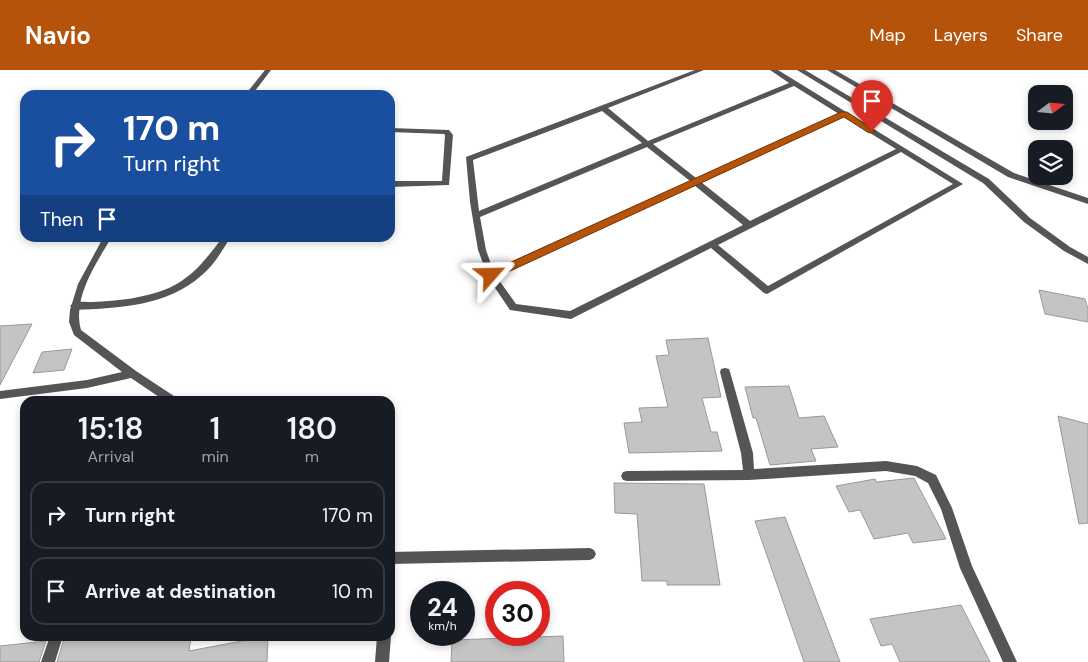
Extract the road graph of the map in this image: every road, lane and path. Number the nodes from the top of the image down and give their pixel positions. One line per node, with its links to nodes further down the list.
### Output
1 (268, 70): 7 (street)
2 (701, 70): 8 (street)
3 (773, 70): 6 (street)
4 (800, 70): 21 (street)
5 (830, 70): 15 (street)
6 (794, 83): 9 (street); 11 (street)
7 (252, 90)
8 (602, 108): 11 (street); 16 (street)
9 (844, 114): 12 (street); 13 (street)
10 (395, 130): 14 (street)
11 (648, 144): 13 (street); 16 (street)
12 (900, 148): 17 (street); 20 (street)
13 (696, 182): 17 (street); 22 (street)
14 (395, 184)
15 (1088, 201)
16 (476, 215): 22 (street)
17 (749, 225): 20 (street)
18 (105, 242): 23 (street)
19 (223, 242): 23 (street)
20 (712, 244): 22 (street)
21 (1088, 261)
22 (491, 275)
23 (75, 306): 25 (street)
24 (725, 372): 28 (street)
25 (132, 374): 26 (street); 27 (street)
26 (1, 396)
27 (165, 396)
28 (750, 475): 29 (street); 36 (street)
29 (627, 476)
30 (590, 554): 31 (street)
31 (395, 558)
32 (56, 641): 34 (street)
33 (384, 641): 35 (street)
34 (48, 662)
35 (382, 662)
36 (1010, 662)

